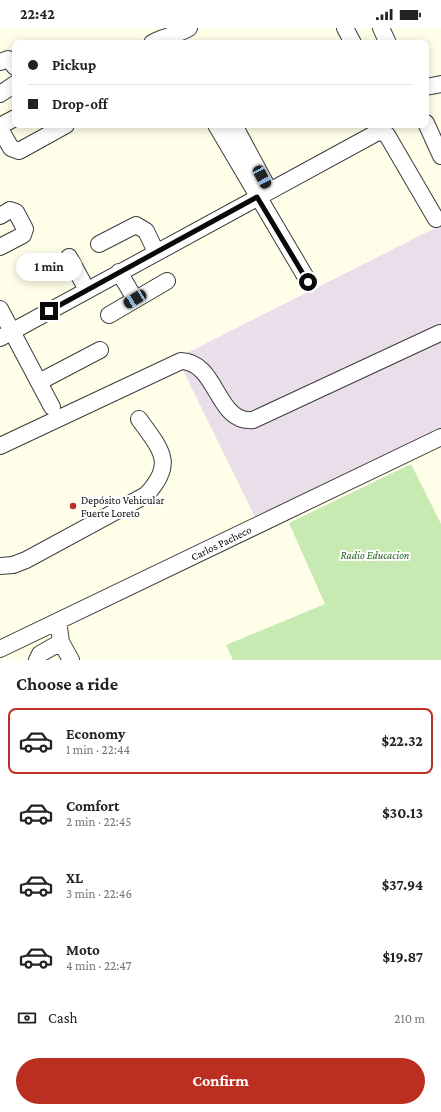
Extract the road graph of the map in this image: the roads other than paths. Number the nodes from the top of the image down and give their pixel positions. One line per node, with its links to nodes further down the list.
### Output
1 (189, 28): 4 (street)
2 (345, 28): 5 (street)
3 (381, 28): 6 (street)
4 (162, 37)
5 (351, 40)
6 (387, 40)
7 (0, 62): 8 (street)
8 (12, 63)
9 (441, 84): 11 (street)
10 (12, 86): 12 (street)
11 (429, 86)
12 (0, 94)
13 (12, 120): 14 (street)
14 (0, 126)
15 (61, 128): 19 (street)
16 (218, 128): 21 (street)
17 (235, 128): 21 (street)
18 (428, 128): 20 (street)
19 (0, 129)
20 (441, 156)
21 (263, 194): 23 (street); 26 (street); 30 (street)
22 (0, 216): 25 (street)
23 (436, 219)
24 (99, 244): 26 (street)
25 (0, 248)
26 (156, 252): 28 (street)
27 (69, 257): 31 (street)
28 (119, 272): 31 (street); 32 (street)
29 (166, 281): 32 (street)
30 (308, 282)
31 (87, 290): 36 (street)
32 (135, 299): 34 (street)
33 (0, 309): 36 (street)
34 (109, 315)
35 (440, 333): 42 (street)
36 (6, 334): 38 (street)
37 (100, 350): 38 (street)
38 (39, 382): 39 (street)
39 (52, 407)
40 (139, 419): 43 (street)
41 (441, 438): 44 (street, Carlos Pacheco)
42 (0, 446)
43 (0, 566)
44 (58, 621): 45 (street); 46 (street, Carlos Pacheco)
45 (61, 642): 47 (street); 48 (street)
46 (0, 649)
47 (37, 660)
48 (71, 660)

